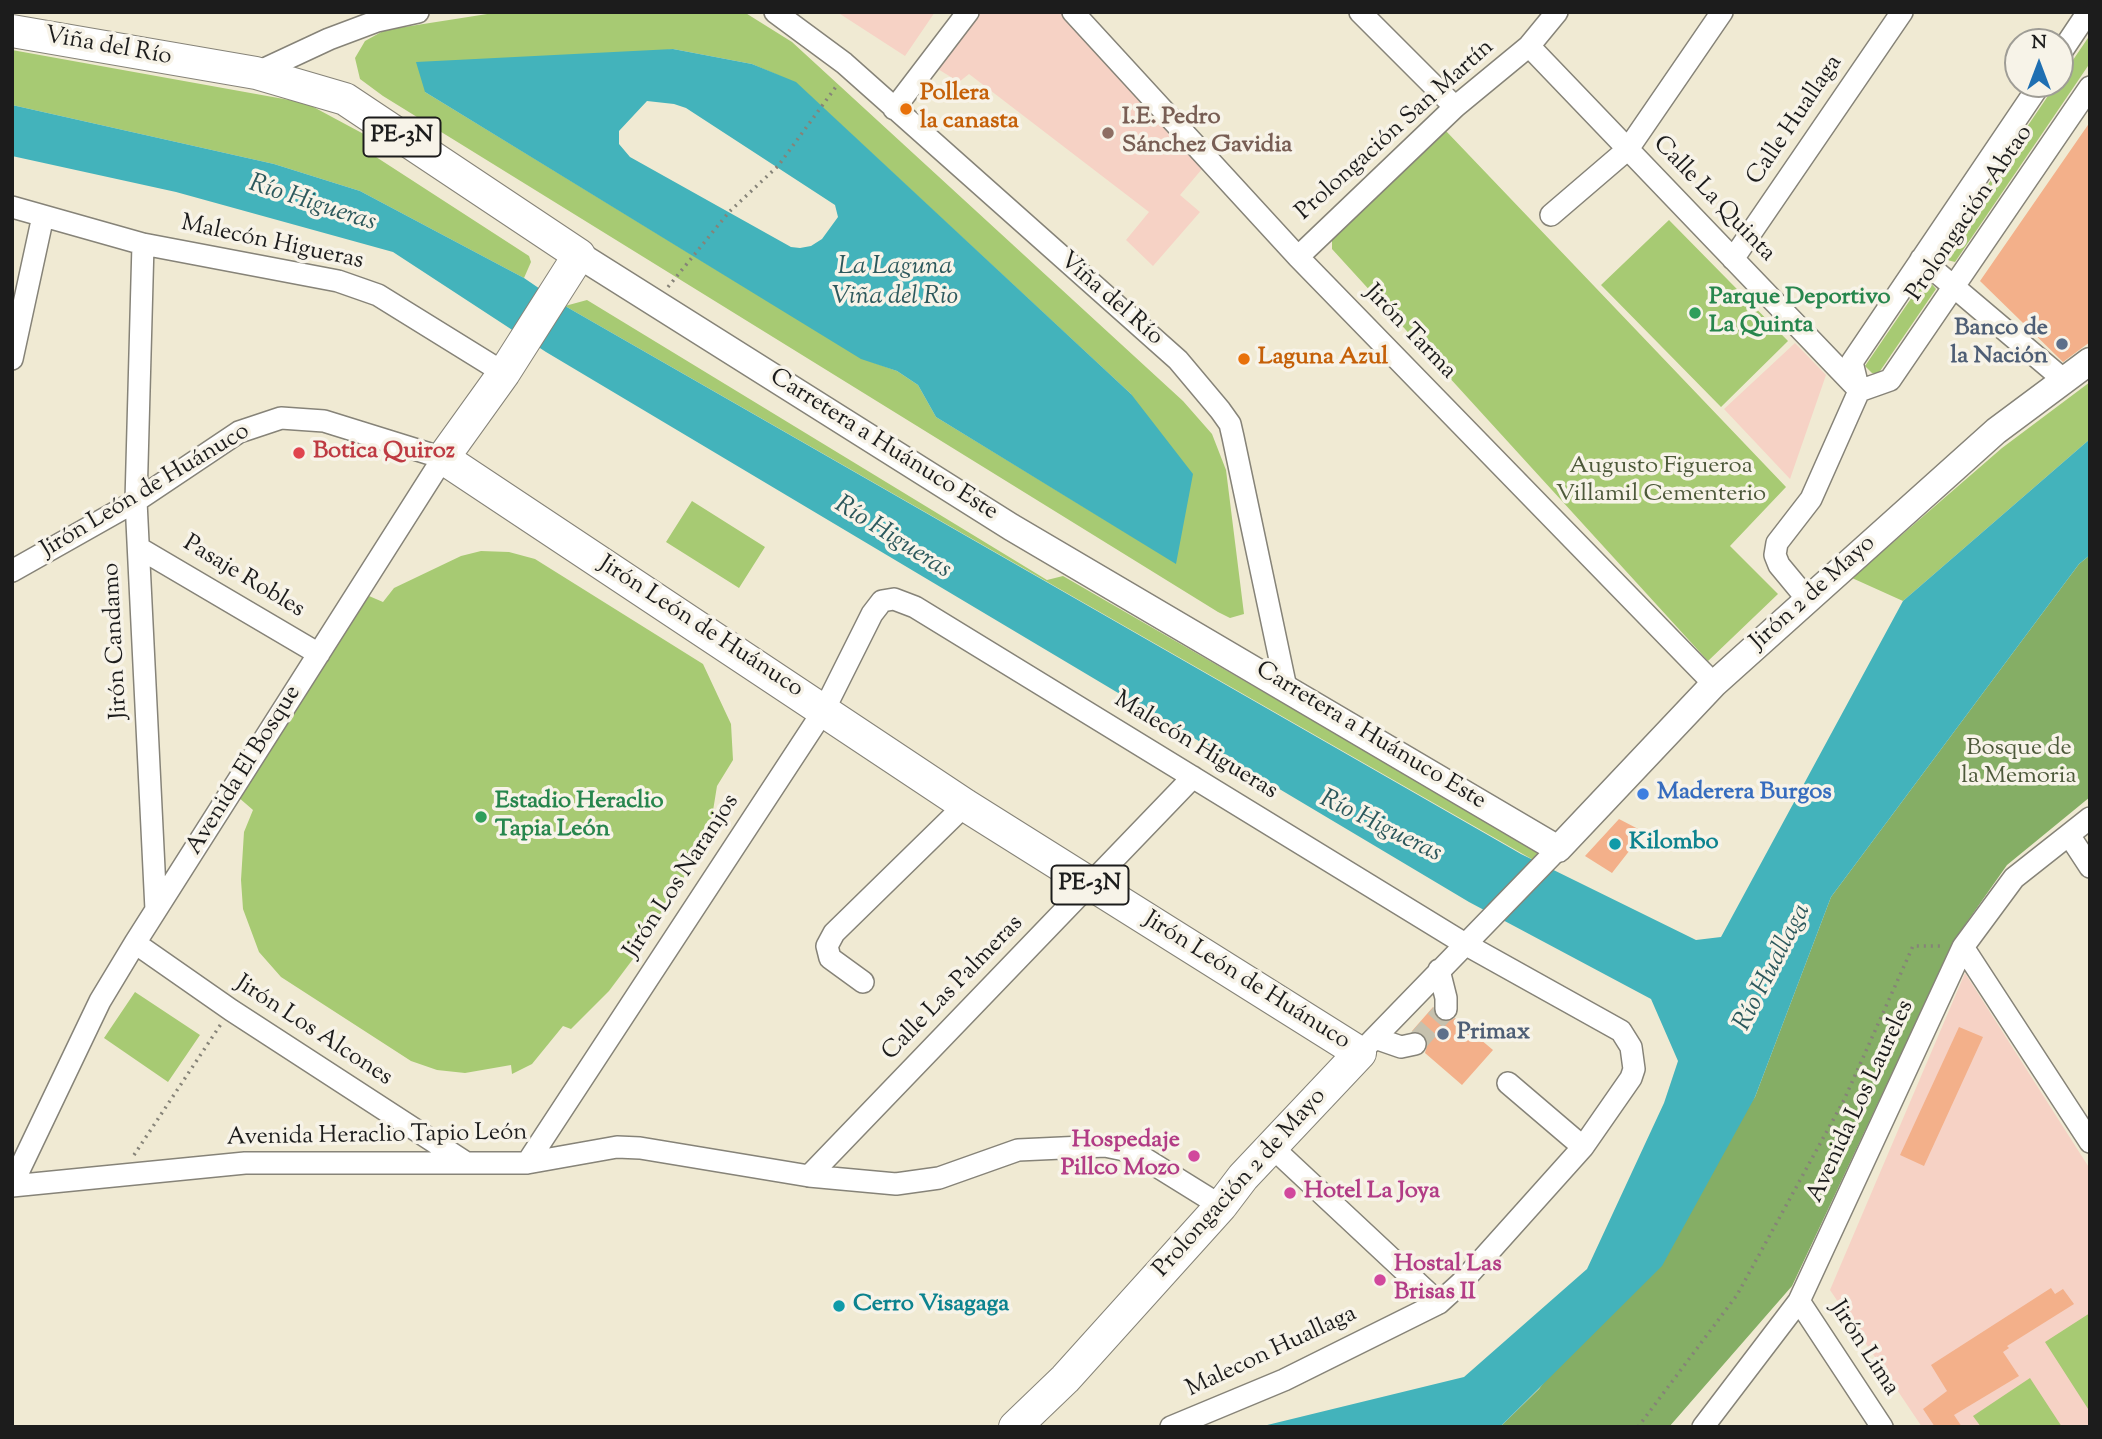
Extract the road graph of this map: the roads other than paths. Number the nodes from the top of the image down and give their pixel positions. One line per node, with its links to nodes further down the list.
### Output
1 (418, 12): 14 (street)
2 (775, 12): 18 (street, Viña del Río)
3 (968, 12): 18 (street)
4 (1073, 12): 25 (street, Jirón Tarma)
5 (1557, 12): 12 (street, Prolongación San Martín)
6 (1721, 12): 19 (street)
7 (1902, 12): 26 (street, Calle Huallaga)
8 (2088, 12): 11 (street)
9 (1363, 13): 17 (street)
10 (12, 31): 13 (highway, Viña del Río / PE-3N)
11 (2074, 33)
12 (1529, 46): 17 (street, Prolongación San Martín); 19 (street, Calle La Quinta)
13 (204, 65): 14 (highway, Carretera a Huánuco Este / PE-3N)
14 (256, 73): 24 (highway, Carretera a Huánuco Este / PE-3N)
15 (2090, 86): 28 (street, Prolongación Abtao)
16 (2031, 98): 27 (street, Prolongación Abtao)
17 (1455, 107): 25 (street, Prolongación San Martín)
18 (894, 108): 42 (street, Viña del Río)
19 (1628, 149): 21 (street); 26 (street, Calle La Quinta)
20 (12, 207): 22 (street, Malecón Higueras)
21 (1551, 215)
22 (43, 216): 23 (street, Malecón Higueras); 29 (street)
23 (144, 244): 31 (street, Malecón Higueras); 35 (street, Jirón Candamo)
24 (579, 255): 31 (highway, Avenida El Bosque); 42 (main road, Carretera a Huánuco Este)
25 (1298, 257): 41 (street, Jirón Tarma)
26 (1733, 259): 33 (street, Calle La Quinta)
27 (1921, 260): 28 (street); 33 (street, Prolongación Abtao)
28 (1954, 287): 32 (street); 33 (street, Prolongación Abtao)
29 (12, 359)
30 (2090, 361): 32 (main road, Jirón 2 de Mayo)
31 (509, 364): 34 (highway, Avenida El Bosque)
32 (2064, 380): 38 (main road, Jirón 2 de Mayo)
33 (1859, 391): 38 (street)
34 (443, 458): 35 (street, Jirón León de Huánuco); 40 (street, Avenida El Bosque); 43 (highway, Jirón León de Huánuco / PE-3N)
35 (136, 501): 36 (street, Jirón Candamo); 37 (street, Jirón León de Huánuco)
36 (139, 548): 40 (street, Pasaje Robles); 51 (street, Jirón Candamo)
37 (12, 571)
38 (1808, 600): 41 (main road, Jirón 2 de Mayo)
39 (872, 614): 43 (street, Jirón Los Naranjos); 44 (street, Malecón Higueras)
40 (319, 654): 51 (street, Avenida El Bosque)
41 (1714, 684): 48 (main road, Jirón 2 de Mayo)
42 (1286, 688): 48 (main road, Carretera a Huánuco Este)
43 (824, 710): 45 (highway, Jirón León de Huánuco / PE-3N); 66 (street, Jirón Los Naranjos)
44 (1193, 776): 50 (street, Calle Las Palmeras); 52 (street, Malecón Higueras)
45 (965, 805): 50 (highway, Jirón León de Huánuco / PE-3N); 56 (street)
46 (2090, 818): 47 (street, Avenida Los Laureles)
47 (2069, 835): 49 (street); 54 (street, Avenida Los Laureles)
48 (1551, 856): 52 (street, Prolongación 2 de Mayo)
49 (2090, 867)
50 (1091, 886): 59 (highway, Jirón León de Huánuco / PE-3N); 67 (street, Calle Las Palmeras)
51 (156, 910): 53 (street, Avenida El Bosque)
52 (1467, 942): 55 (street, Prolongación 2 de Mayo); 60 (street, Malecón Higueras)
53 (135, 943): 65 (street, Jirón Los Alcones); 68 (street, Avenida El Bosque)
54 (1963, 947): 62 (street); 70 (street, Avenida Los Laureles)
55 (1439, 970): 57 (street); 59 (street, Prolongación 2 de Mayo)
56 (863, 982)
57 (1446, 1009)
58 (1415, 1044): 59 (street)
59 (1368, 1046): 63 (highway, Prolongación 2 de Mayo)
60 (1631, 1047): 64 (street, Malecon Huallaga)
61 (1508, 1083): 64 (street)
62 (2090, 1142)
63 (1272, 1147): 69 (highway, Prolongación 2 de Mayo); 71 (street)
64 (1583, 1147): 71 (street, Malecon Huallaga)
65 (465, 1163): 66 (street, Avenida Heraclio Tapio León); 68 (street, Avenida Heraclio Tapio León)
66 (527, 1163): 67 (street, Avenida Heraclio Tapio León)
67 (808, 1176): 69 (street, Avenida Heraclio Tapio León)
68 (12, 1185)
69 (1222, 1206): 73 (highway, Prolongación 2 de Mayo)
70 (1799, 1301): 72 (street, Avenida Los Laureles); 75 (street, Jirón Lima)
71 (1439, 1303): 74 (street, Malecon Huallaga)
72 (1709, 1424)
73 (1015, 1427)
74 (1171, 1427)
75 (1882, 1427)

